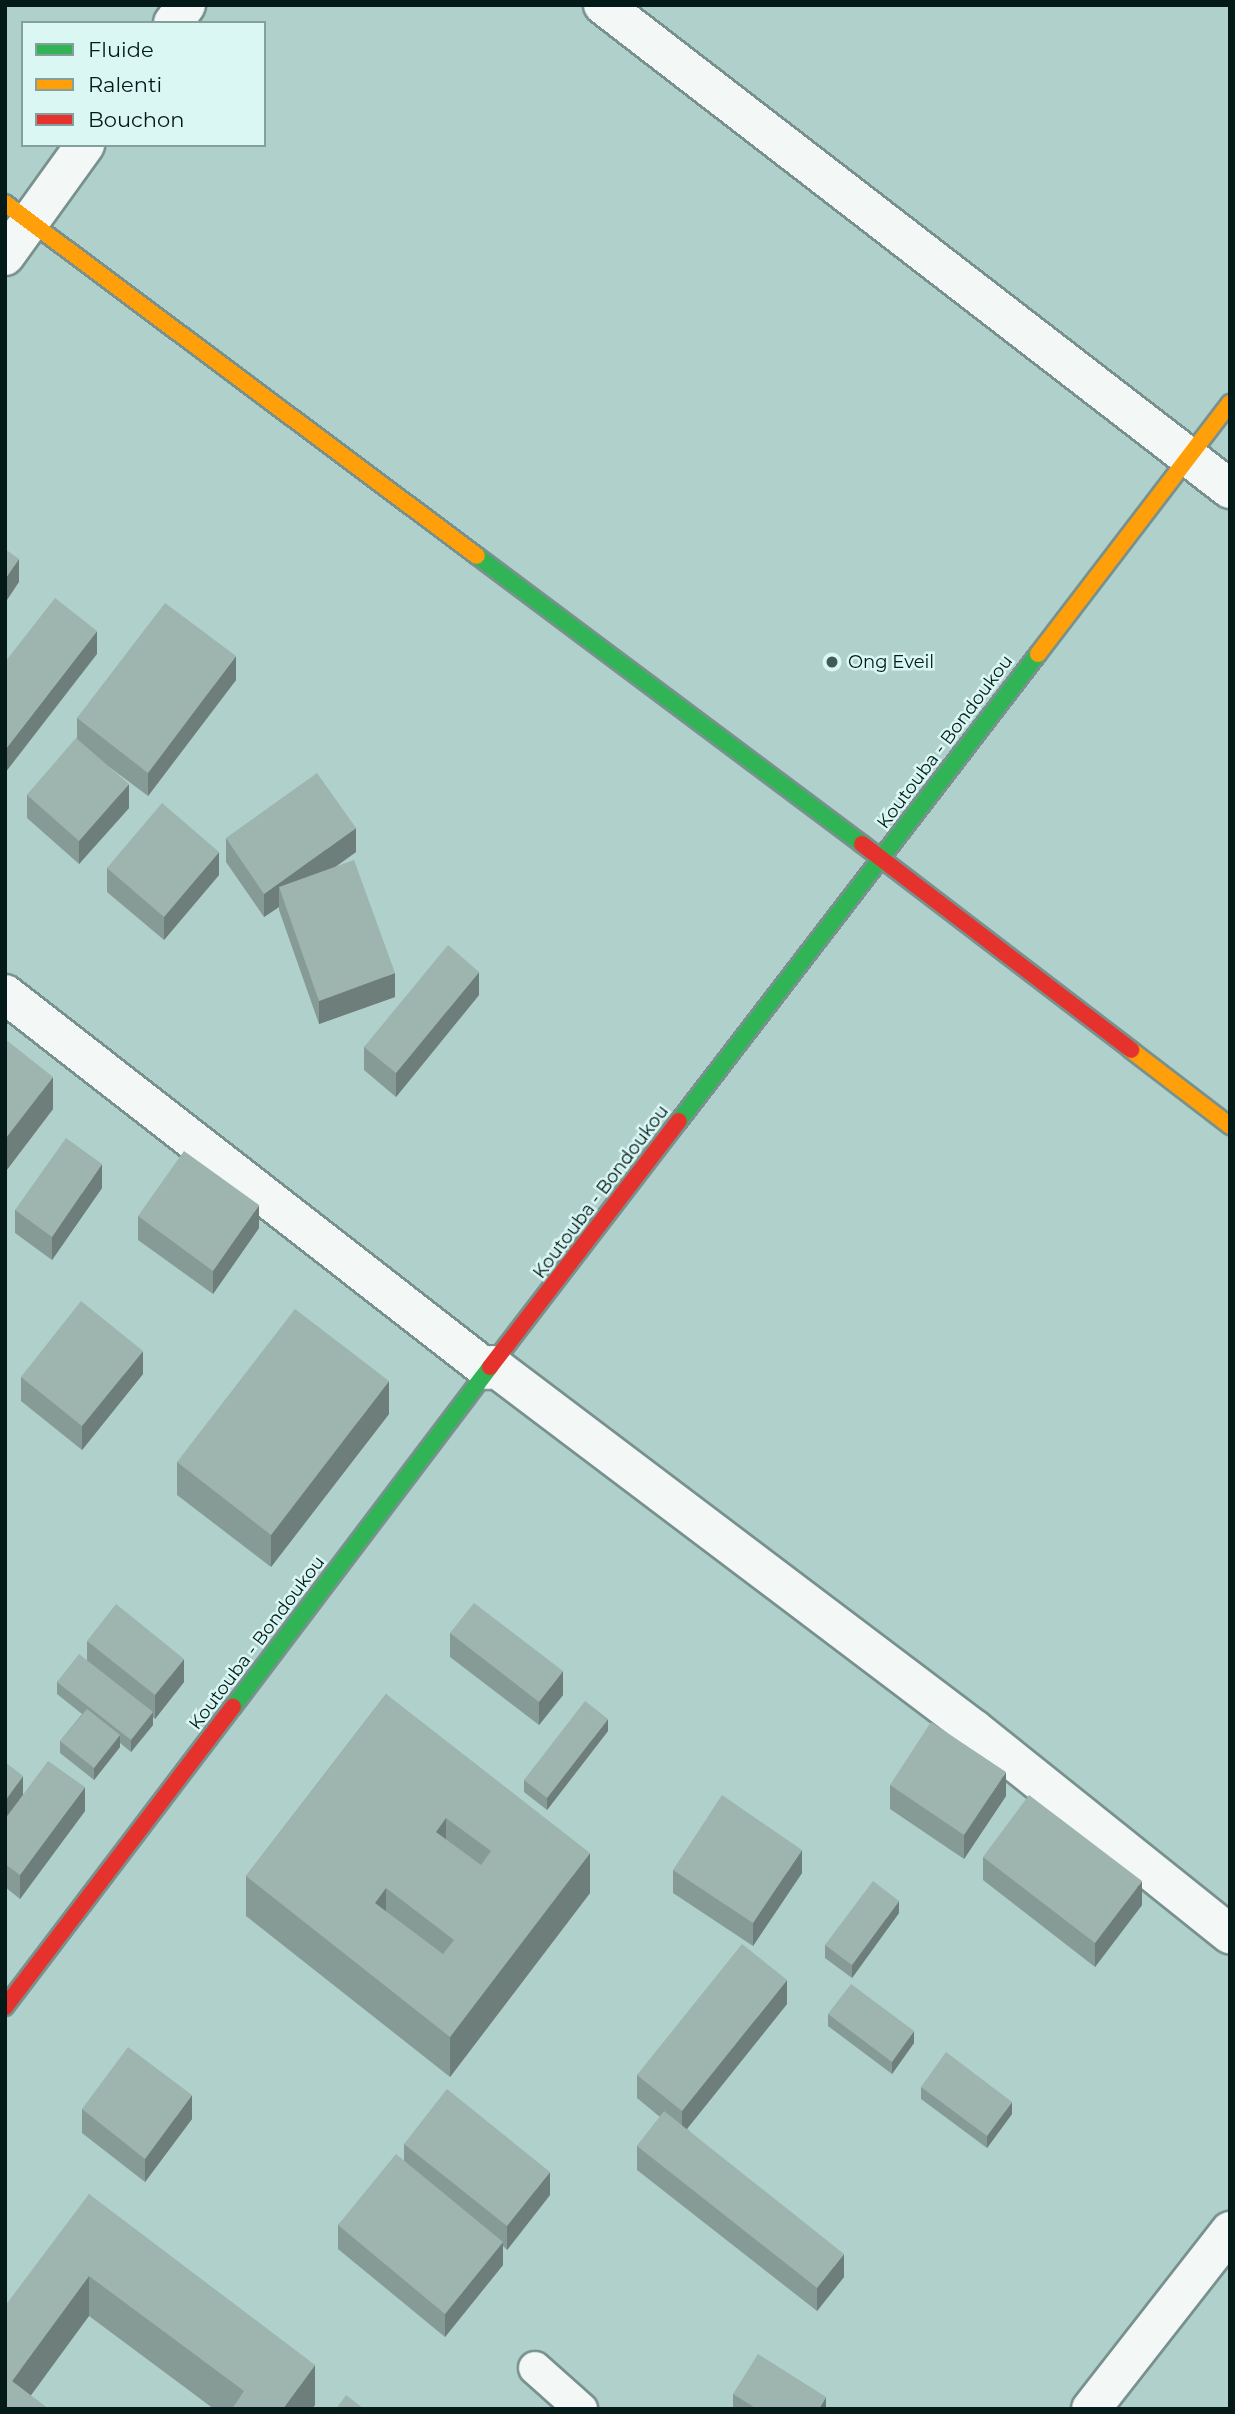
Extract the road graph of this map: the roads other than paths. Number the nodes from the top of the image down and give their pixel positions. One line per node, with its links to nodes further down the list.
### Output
1 (186, 5): 3 (street)
2 (603, 5): 8 (street)
3 (174, 21)
4 (83, 147): 5 (street)
5 (18, 212): 6 (street); 10 (main road)
6 (5, 256)
7 (1230, 403): 8 (main road, Koutouba - Bondoukou)
8 (1186, 458): 9 (street); 10 (main road, Koutouba - Bondoukou)
9 (1230, 489)
10 (881, 858): 12 (main road); 13 (main road, Koutouba - Bondoukou)
11 (5, 994): 13 (street)
12 (1230, 1126)
13 (490, 1368): 14 (street); 15 (main road, Koutouba - Bondoukou)
14 (1230, 1934)
15 (5, 2007)
16 (1230, 2231): 19 (street)
17 (535, 2368): 18 (lane)
18 (581, 2409)
19 (1091, 2409)

